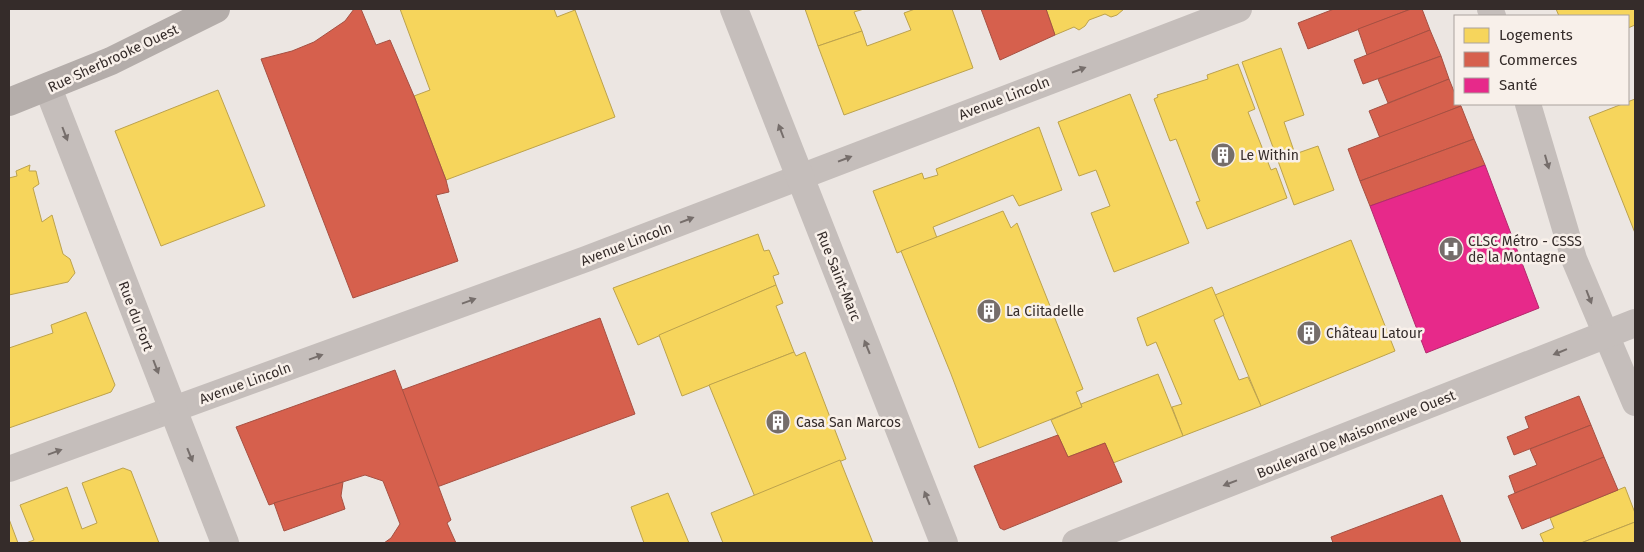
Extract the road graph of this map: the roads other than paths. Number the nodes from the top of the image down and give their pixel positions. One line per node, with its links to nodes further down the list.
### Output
1 (216, 9): 4 (main road, Rue Sherbrooke Ouest)
2 (734, 9): 7 (street, Rue Saint-Marc, one-way to 2)
3 (1239, 9): 7 (street, Avenue Lincoln, one-way to 3)
4 (48, 88): 5 (main road, Rue Sherbrooke Ouest); 11 (street, Rue du Fort, one-way to 11)
5 (9, 102)
6 (1528, 105): 9 (street, one-way to 9)
7 (800, 176): 11 (street, Avenue Lincoln, one-way to 7); 14 (street, Rue Saint-Marc, one-way to 7)
8 (1635, 323): 9 (street, Boulevard De Maisonneuve Ouest)
9 (1605, 334): 10 (street); 15 (street, Boulevard De Maisonneuve Ouest, one-way to 15)
10 (1635, 403)
11 (172, 410): 12 (street, Avenue Lincoln, one-way to 11); 13 (street, Rue du Fort, one-way to 13)
12 (9, 469)
13 (225, 543)
14 (944, 543)
15 (1076, 543)

